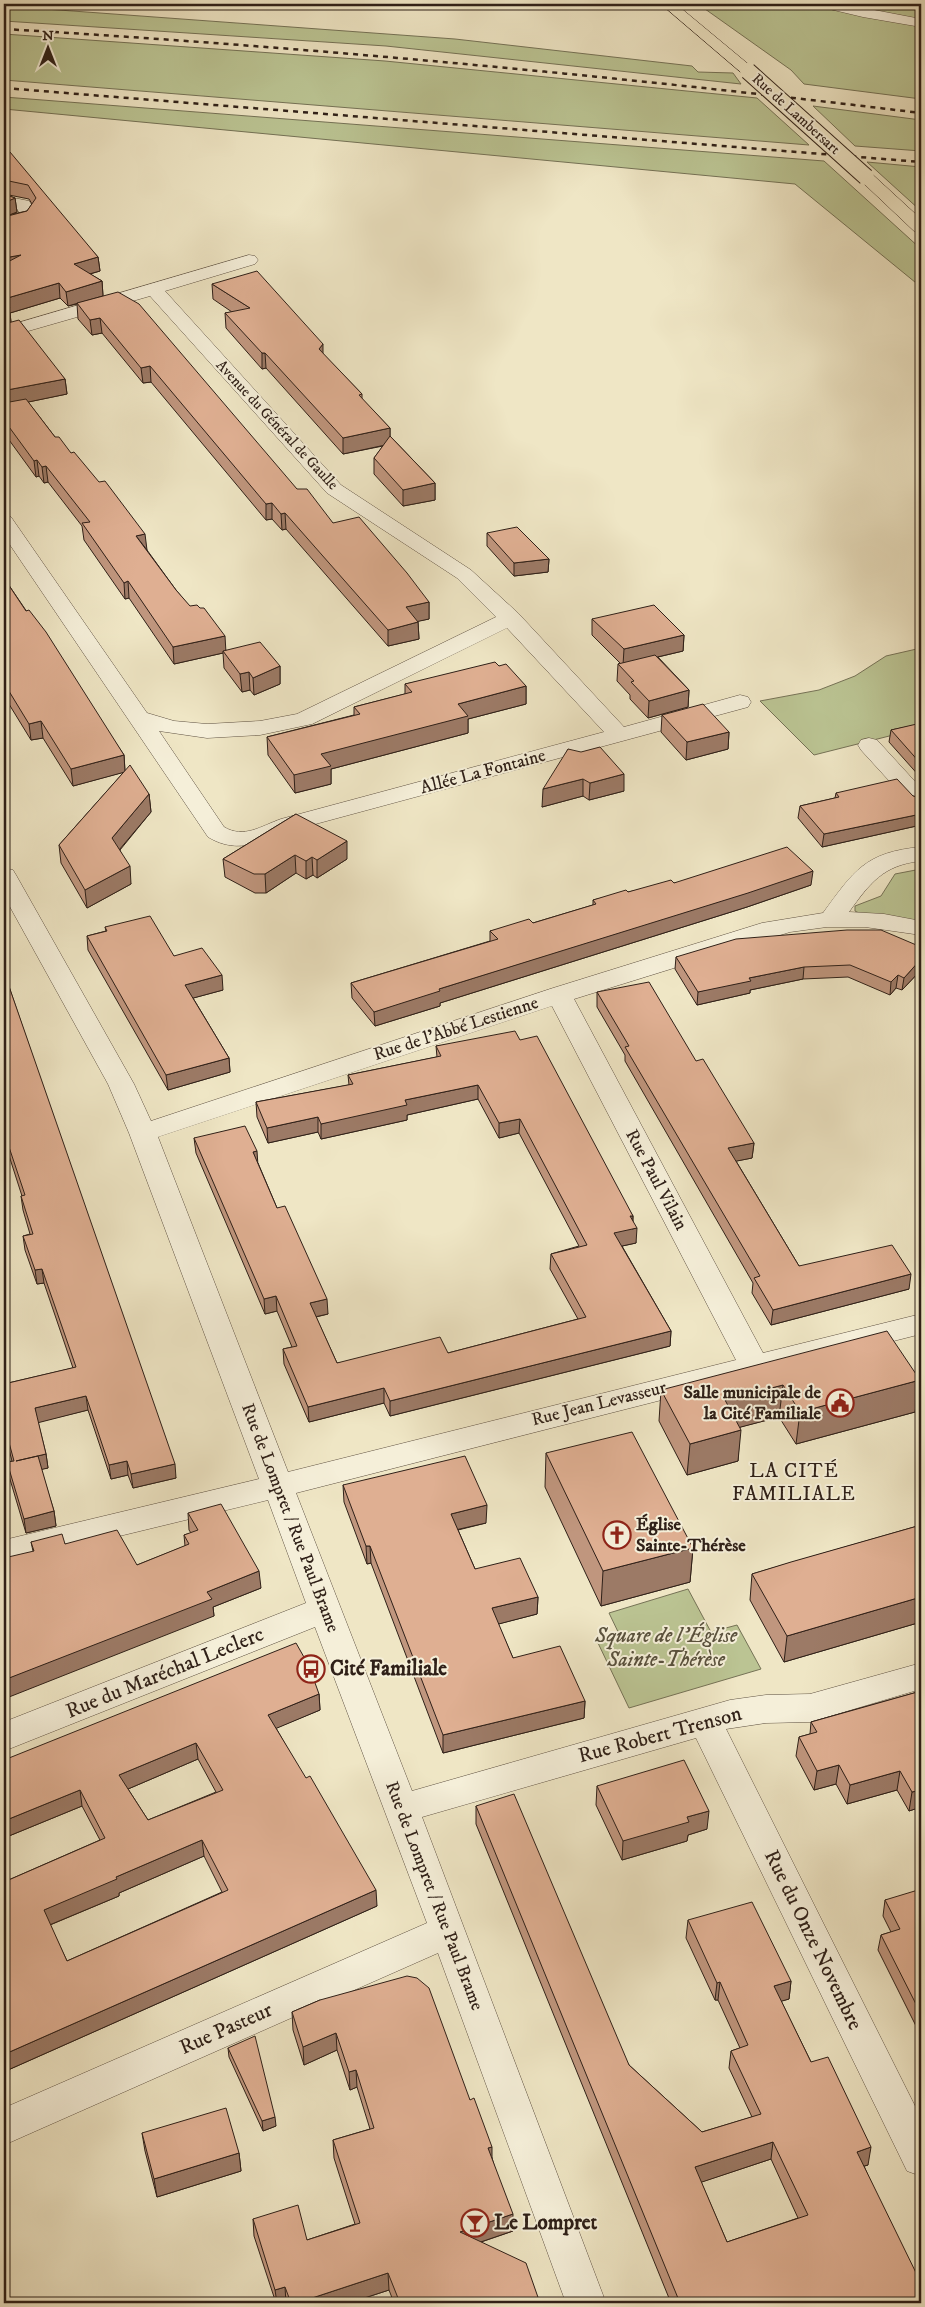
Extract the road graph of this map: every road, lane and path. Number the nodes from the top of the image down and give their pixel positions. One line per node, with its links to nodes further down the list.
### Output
1 (668, 4): 6 (main road, Rue de Lambersart, bridge)
2 (826, 4): 3 (street)
3 (921, 23)
4 (4, 201): 5 (street)
5 (4, 224)
6 (921, 228)
7 (249, 260): 8 (street)
8 (154, 289): 9 (street); 11 (street, Avenue du Général de Gaulle)
9 (4, 333)
10 (4, 521): 13 (street)
11 (510, 618): 13 (street); 14 (street, Avenue du Général de Gaulle)
12 (740, 702): 14 (street, Allée La Fontaine)
13 (140, 718): 14 (street, Allée La Fontaine)
14 (619, 735)
15 (869, 746): 16 (street)
16 (921, 802)
17 (921, 854): 19 (street)
18 (4, 875): 22 (street, Rue de Lompret / Rue Paul Brame)
19 (830, 919): 20 (street, Rue de l'Abbé Lestienne); 21 (street, Rue de l'Abbé Lestienne)
20 (921, 928)
21 (559, 995): 22 (street, Rue de l'Abbé Lestienne); 24 (street, Rue Paul Vilain)
22 (143, 1133): 25 (street, Rue de Lompret / Rue Paul Brame)
23 (921, 1324): 24 (street, Rue Jean Levasseur)
24 (754, 1365): 25 (street, Rue Jean Levasseur)
25 (277, 1486): 26 (street, Rue Jean Levasseur); 27 (street, Rue de Lompret / Rue Paul Brame)
26 (4, 1552)
27 (325, 1609): 30 (street, Rue du Maréchal Leclerc); 31 (street, Rue de Lompret / Rue Paul Brame)
28 (921, 1676): 29 (street, Rue Robert Trenson)
29 (705, 1721): 31 (street, Rue Robert Trenson); 34 (street, Rue du Onze Novembre)
30 (4, 1737)
31 (401, 1809): 32 (street, Rue de Lompret / Rue Paul Brame)
32 (448, 1931): 33 (street, Rue Pasteur); 35 (street, Rue de Lompret / Rue Paul Brame)
33 (4, 2127)
34 (921, 2158)
35 (586, 2303)

